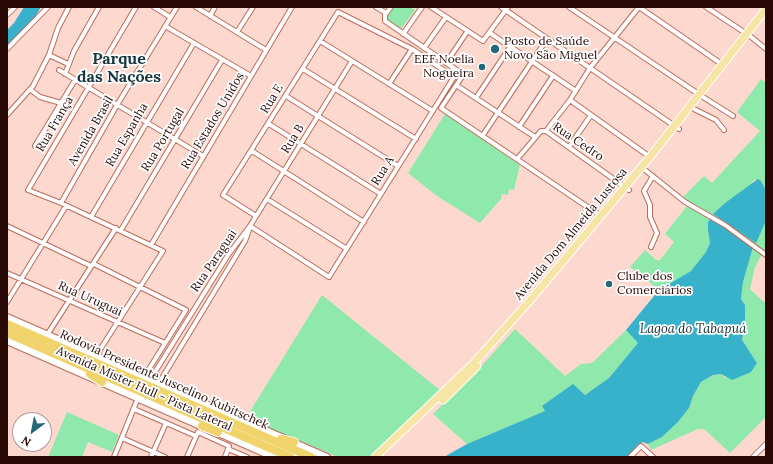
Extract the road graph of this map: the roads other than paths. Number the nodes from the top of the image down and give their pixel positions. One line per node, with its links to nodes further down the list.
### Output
1 (15, 7): 22 (street)
2 (48, 7): 42 (street)
3 (69, 7): 45 (street)
4 (99, 7): 50 (street)
5 (136, 7): 61 (street, Rua França)
6 (154, 7): 26 (street)
7 (177, 7): 26 (street, Avenida Brasil)
8 (196, 7): 25 (street)
9 (216, 7): 25 (street)
10 (253, 7): 30 (street)
11 (292, 7): 44 (street, Rua Estados Unidos)
12 (376, 7): 23 (street)
13 (391, 7): 23 (street)
14 (422, 7): 33 (street)
15 (430, 7): 27 (street)
16 (501, 7): 20 (street)
17 (569, 7): 35 (street)
18 (639, 7): 35 (street); 51 (street)
19 (706, 7): 34 (street)
20 (507, 9): 32 (street); 36 (street)
21 (766, 9): 28 (main road, Avenida Dom Almeida Lustosa)
22 (7, 15)
23 (385, 15): 33 (street)
24 (766, 15): 28 (main road, Avenida Dom Almeida Lustosa)
25 (210, 16): 30 (street)
26 (170, 17): 29 (street, Avenida Brasil)
27 (446, 18): 31 (street); 40 (street)
28 (757, 24): 34 (main road, Avenida Dom Almeida Lustosa)
29 (165, 26): 38 (street); 70 (street, Avenida Brasil)
30 (237, 32): 44 (street)
31 (467, 32): 32 (street); 49 (street)
32 (490, 33): 39 (street)
33 (403, 34): 40 (street)
34 (748, 35): 41 (street); 51 (main road, Avenida Dom Almeida Lustosa); 66 (main road, Avenida Dom Almeida Lustosa)
35 (614, 38): 53 (street); 66 (street)
36 (547, 39): 48 (street); 53 (street)
37 (320, 41): 43 (street, Rua E); 47 (street); 52 (street, Rua E)
38 (194, 43): 46 (street); 78 (street, Rua Espanha)
39 (510, 47): 48 (street); 67 (street)
40 (424, 48): 49 (street)
41 (766, 48)
42 (7, 49)
43 (412, 49): 59 (street); 72 (street, Rua A)
44 (266, 50): 56 (street, Rua Estados Unidos)
45 (49, 55): 50 (street); 63 (street)
46 (222, 60): 56 (street); 87 (street, Rua Portugal)
47 (352, 61): 59 (street); 62 (street, Rua B)
48 (532, 61): 57 (street); 73 (street)
49 (446, 63): 60 (street)
50 (68, 64): 55 (street)
51 (723, 65): 66 (main road, Avenida Dom Almeida Lustosa)
52 (302, 68): 62 (street); 65 (street, Rua E)
53 (590, 68): 64 (street); 81 (street)
54 (59, 70): 55 (street)
55 (65, 74): 58 (street)
56 (251, 76): 92 (street, Rua Estados Unidos)
57 (553, 76): 64 (street); 80 (street)
58 (75, 80): 61 (street); 69 (street)
59 (389, 84): 72 (street)
60 (456, 85): 67 (street, Rua Cedro); 84 (street)
61 (88, 88): 70 (street); 102 (street, Rua França)
62 (335, 89): 76 (street, Rua B); 86 (street)
63 (31, 90): 69 (street); 74 (street)
64 (576, 91): 68 (street)
65 (286, 96): 76 (street); 79 (street, Rua E)
66 (702, 96): 71 (main road, Avenida Dom Almeida Lustosa); 77 (street); 81 (main road, Avenida Dom Almeida Lustosa)
67 (476, 98): 73 (street, Rua Cedro)
68 (570, 100): 75 (street); 83 (street)
69 (61, 103): 89 (street)
70 (117, 105): 78 (street); 102 (street, Avenida Brasil)
71 (694, 109): 81 (main road, Avenida Dom Almeida Lustosa); 82 (street)
72 (433, 111): 86 (street, Rua A)
73 (497, 112): 80 (street, Rua Cedro); 84 (street)
74 (7, 115)
75 (591, 115): 90 (street); 93 (street)
76 (318, 116): 88 (street, Rua B); 95 (street)
77 (733, 116)
78 (146, 123): 87 (street); 106 (street, Rua Espanha)
79 (269, 124): 88 (street); 91 (street, Rua E)
80 (519, 127): 85 (street, Rua Cedro)
81 (677, 128): 93 (main road, Avenida Dom Almeida Lustosa); 96 (main road, Avenida Dom Almeida Lustosa)
82 (724, 130)
83 (546, 131): 85 (street, Rua Cedro); 90 (street, Rua Cedro)
84 (482, 135): 94 (street)
85 (535, 137): 94 (street)
86 (416, 139): 95 (street, Rua A)
87 (174, 140): 92 (street); 111 (street, Rua Portugal)
88 (301, 144): 97 (street, Rua B); 100 (street)
89 (35, 146)
90 (569, 147): 99 (street, Rua Cedro)
91 (252, 151): 97 (street); 104 (street, Rua E)
92 (203, 156): 113 (street, Rua Estados Unidos)
93 (650, 157): 99 (main road, Avenida Dom Almeida Lustosa)
94 (517, 159): 105 (street)
95 (398, 166): 100 (street, Rua A)
96 (644, 170): 98 (street); 99 (main road, Avenida Dom Almeida Lustosa)
97 (284, 172): 101 (street, Rua B); 107 (street)
98 (653, 176): 114 (street); 116 (street)
99 (627, 188): 105 (main road, Avenida Dom Almeida Lustosa); 121 (main road, Avenida Dom Almeida Lustosa)
100 (381, 194): 107 (street, Rua A)
101 (267, 199): 104 (street, Rua B); 115 (street)
102 (61, 203): 103 (street)
103 (66, 206): 106 (street); 112 (street)
104 (256, 216): 109 (street, Rua B)
105 (601, 216): 121 (main road, Avenida Dom Almeida Lustosa)
106 (91, 217): 110 (street)
107 (364, 222): 115 (street, Rua A)
108 (7, 226): 112 (street)
109 (250, 226): 115 (street, Rua A); 135 (street, Rua Paraguai); 137 (street, Rua Paraguai)
110 (116, 228): 111 (street); 117 (street)
111 (121, 230): 113 (street)
112 (43, 244): 117 (street); 119 (street)
113 (151, 245): 120 (street)
114 (651, 247)
115 (346, 249)
116 (766, 255)
117 (92, 265): 120 (street); 122 (street)
118 (7, 273): 119 (street, Rua Uruguai)
119 (21, 280): 122 (street, Rua Uruguai); 123 (street)
120 (140, 287): 125 (street); 131 (street)
121 (534, 299): 142 (main road, Avenida Dom Almeida Lustosa)
122 (69, 301): 125 (street, Rua Uruguai); 128 (street)
123 (7, 302)
124 (7, 317): 128 (main road, Avenida Mister Hull - Pista Lateral)
125 (117, 322): 131 (street, Rua Uruguai); 132 (street)
126 (7, 324): 133 (highway, Rodovia Presidente Juscelino Kubitschek)
127 (7, 333): 134 (highway, Rodovia Presidente Juscelino Kubitschek)
128 (47, 335): 130 (main road, Avenida Mister Hull - Pista Lateral)
129 (7, 341): 136 (main road, Avenida Mister Hull - Pista Lateral)
130 (63, 342): 132 (main road, Avenida Mister Hull - Pista Lateral); 133 (highway)
131 (165, 343): 135 (street)
132 (96, 356): 135 (main road, Avenida Mister Hull - Pista Lateral)
133 (85, 358): 143 (highway, Rodovia Presidente Juscelino Kubitschek)
134 (79, 365): 136 (highway); 143 (highway, Rodovia Presidente Juscelino Kubitschek)
135 (147, 378): 137 (main road, Avenida Mister Hull - Pista Lateral)
136 (102, 382): 138 (main road, Avenida Mister Hull - Pista Lateral)
137 (159, 384): 147 (main road, Avenida Mister Hull - Pista Lateral)
138 (138, 398): 139 (street); 141 (main road, Avenida Mister Hull - Pista Lateral)
139 (134, 409): 140 (street); 145 (street)
140 (166, 423): 144 (street); 150 (street)
141 (202, 426): 143 (highway); 146 (main road, Avenida Mister Hull - Pista Lateral)
142 (412, 426): 163 (main road, Avenida Dom Almeida Lustosa); 164 (main road, Avenida Dom Almeida Lustosa)
143 (238, 430): 146 (highway, Rodovia Presidente Juscelino Kubitschek)
144 (196, 436): 149 (street); 156 (street)
145 (122, 438): 150 (street); 153 (street)
146 (247, 438): 147 (highway); 151 (highway, Rodovia Presidente Juscelino Kubitschek); 152 (street); 161 (highway, Rodovia Presidente Juscelino Kubitschek)
147 (294, 442): 162 (main road, Avenida Mister Hull - Pista Lateral)
148 (766, 444): 167 (street)
149 (228, 449): 152 (street); 157 (street)
150 (154, 452): 154 (street); 155 (street)
151 (272, 453): 159 (highway); 160 (highway, Rodovia Presidente Juscelino Kubitschek)
152 (241, 456): 158 (street)
153 (114, 457)
154 (152, 457)
155 (165, 457)
156 (187, 457)
157 (225, 457)
158 (247, 457)
159 (281, 457)
160 (290, 457)
161 (311, 457)
162 (327, 457)
163 (375, 457)
164 (381, 457)
165 (630, 457): 166 (street)
166 (653, 457)
167 (753, 457)

